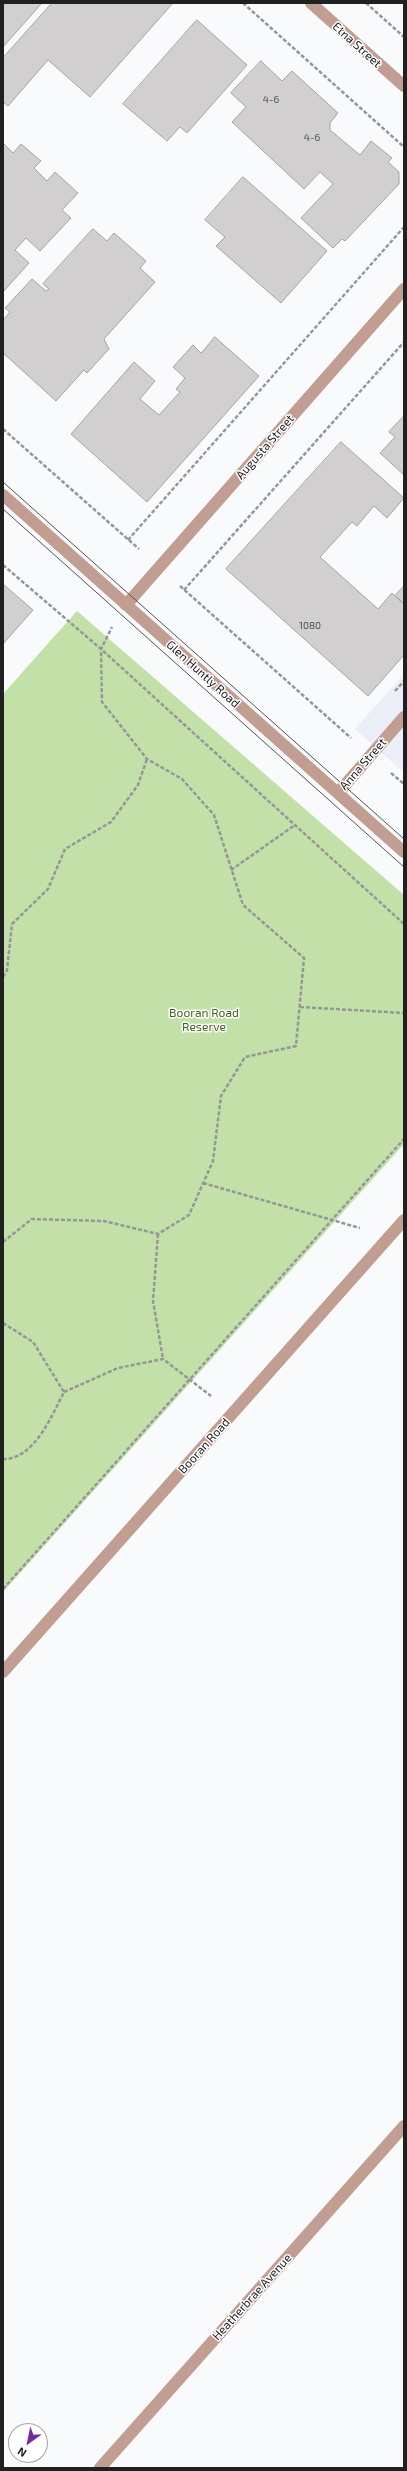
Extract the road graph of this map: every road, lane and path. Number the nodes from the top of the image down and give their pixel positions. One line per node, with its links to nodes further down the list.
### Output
1 (243, 3): 6 (path)
2 (310, 3): 5 (street, Etna Street)
3 (366, 3): 4 (path)
4 (404, 37)
5 (404, 86)
6 (404, 148)
7 (404, 227): 12 (path)
8 (404, 289): 14 (street, Augusta Street)
9 (404, 342): 15 (path)
10 (3, 429): 12 (path)
11 (3, 495): 16 (street, Glen Huntly Road)
12 (128, 540): 14 (path)
13 (3, 565): 17 (path)
14 (160, 567): 15 (path); 16 (street, Augusta Street)
15 (184, 590): 19 (path)
16 (126, 605): 17 (path); 22 (street, Glen Huntly Road)
17 (101, 649): 20 (path); 23 (path)
18 (404, 717): 19 (street, Anna Street)
19 (371, 755): 21 (path); 22 (street, Anna Street)
20 (146, 759): 25 (path); 27 (path)
21 (404, 784)
22 (338, 793): 24 (street, Glen Huntly Road)
23 (295, 825): 25 (path); 26 (path)
24 (404, 852)
25 (231, 870): 28 (path)
26 (404, 924)
27 (3, 977)
28 (300, 1007): 29 (path); 31 (path)
29 (404, 1013)
30 (404, 1139): 32 (path)
31 (203, 1183): 32 (path); 34 (path)
32 (333, 1220): 35 (path); 39 (path)
33 (404, 1220): 35 (street, Booran Road)
34 (158, 1234): 36 (path); 38 (path)
35 (390, 1236): 41 (street, Booran Road)
36 (3, 1242)
37 (3, 1322): 40 (path)
38 (164, 1359): 39 (path); 40 (path)
39 (190, 1380): 41 (path); 43 (path)
40 (64, 1392): 42 (path)
41 (233, 1413): 44 (street, Booran Road)
42 (3, 1459)
43 (3, 1589)
44 (3, 1672)
45 (404, 2126): 46 (street, Heatherbrae Avenue)
46 (100, 2468)

